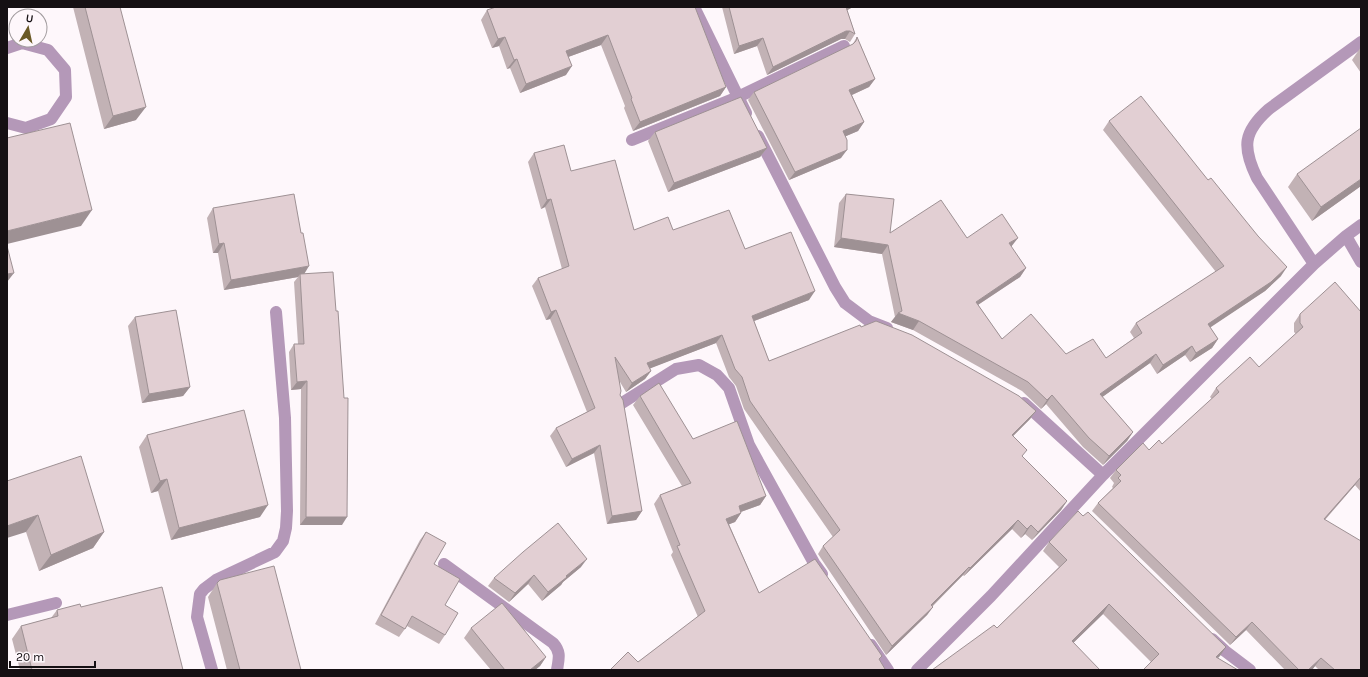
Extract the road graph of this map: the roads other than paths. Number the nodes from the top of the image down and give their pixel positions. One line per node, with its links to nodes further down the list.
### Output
1 (694, 7): 5 (street)
2 (1361, 42): 11 (street)
3 (844, 46): 5 (street)
4 (7, 48): 6 (street)
5 (738, 97): 7 (street); 13 (street)
6 (7, 123)
7 (632, 140)
8 (1361, 225): 9 (street)
9 (1346, 236): 10 (street); 11 (street)
10 (1361, 262)
11 (1314, 264): 16 (street)
12 (276, 312): 25 (street)
13 (896, 331)
14 (1018, 398): 16 (street)
15 (622, 402): 20 (street)
16 (1103, 475): 17 (street)
17 (1075, 505): 18 (street); 28 (street)
18 (1086, 516)
19 (444, 564): 26 (street)
20 (827, 582)
21 (56, 603): 22 (street)
22 (7, 615)
23 (1202, 629): 29 (street)
24 (866, 639): 27 (street)
25 (212, 670)
26 (557, 670)
27 (888, 670)
28 (917, 670)
29 (1250, 670)

